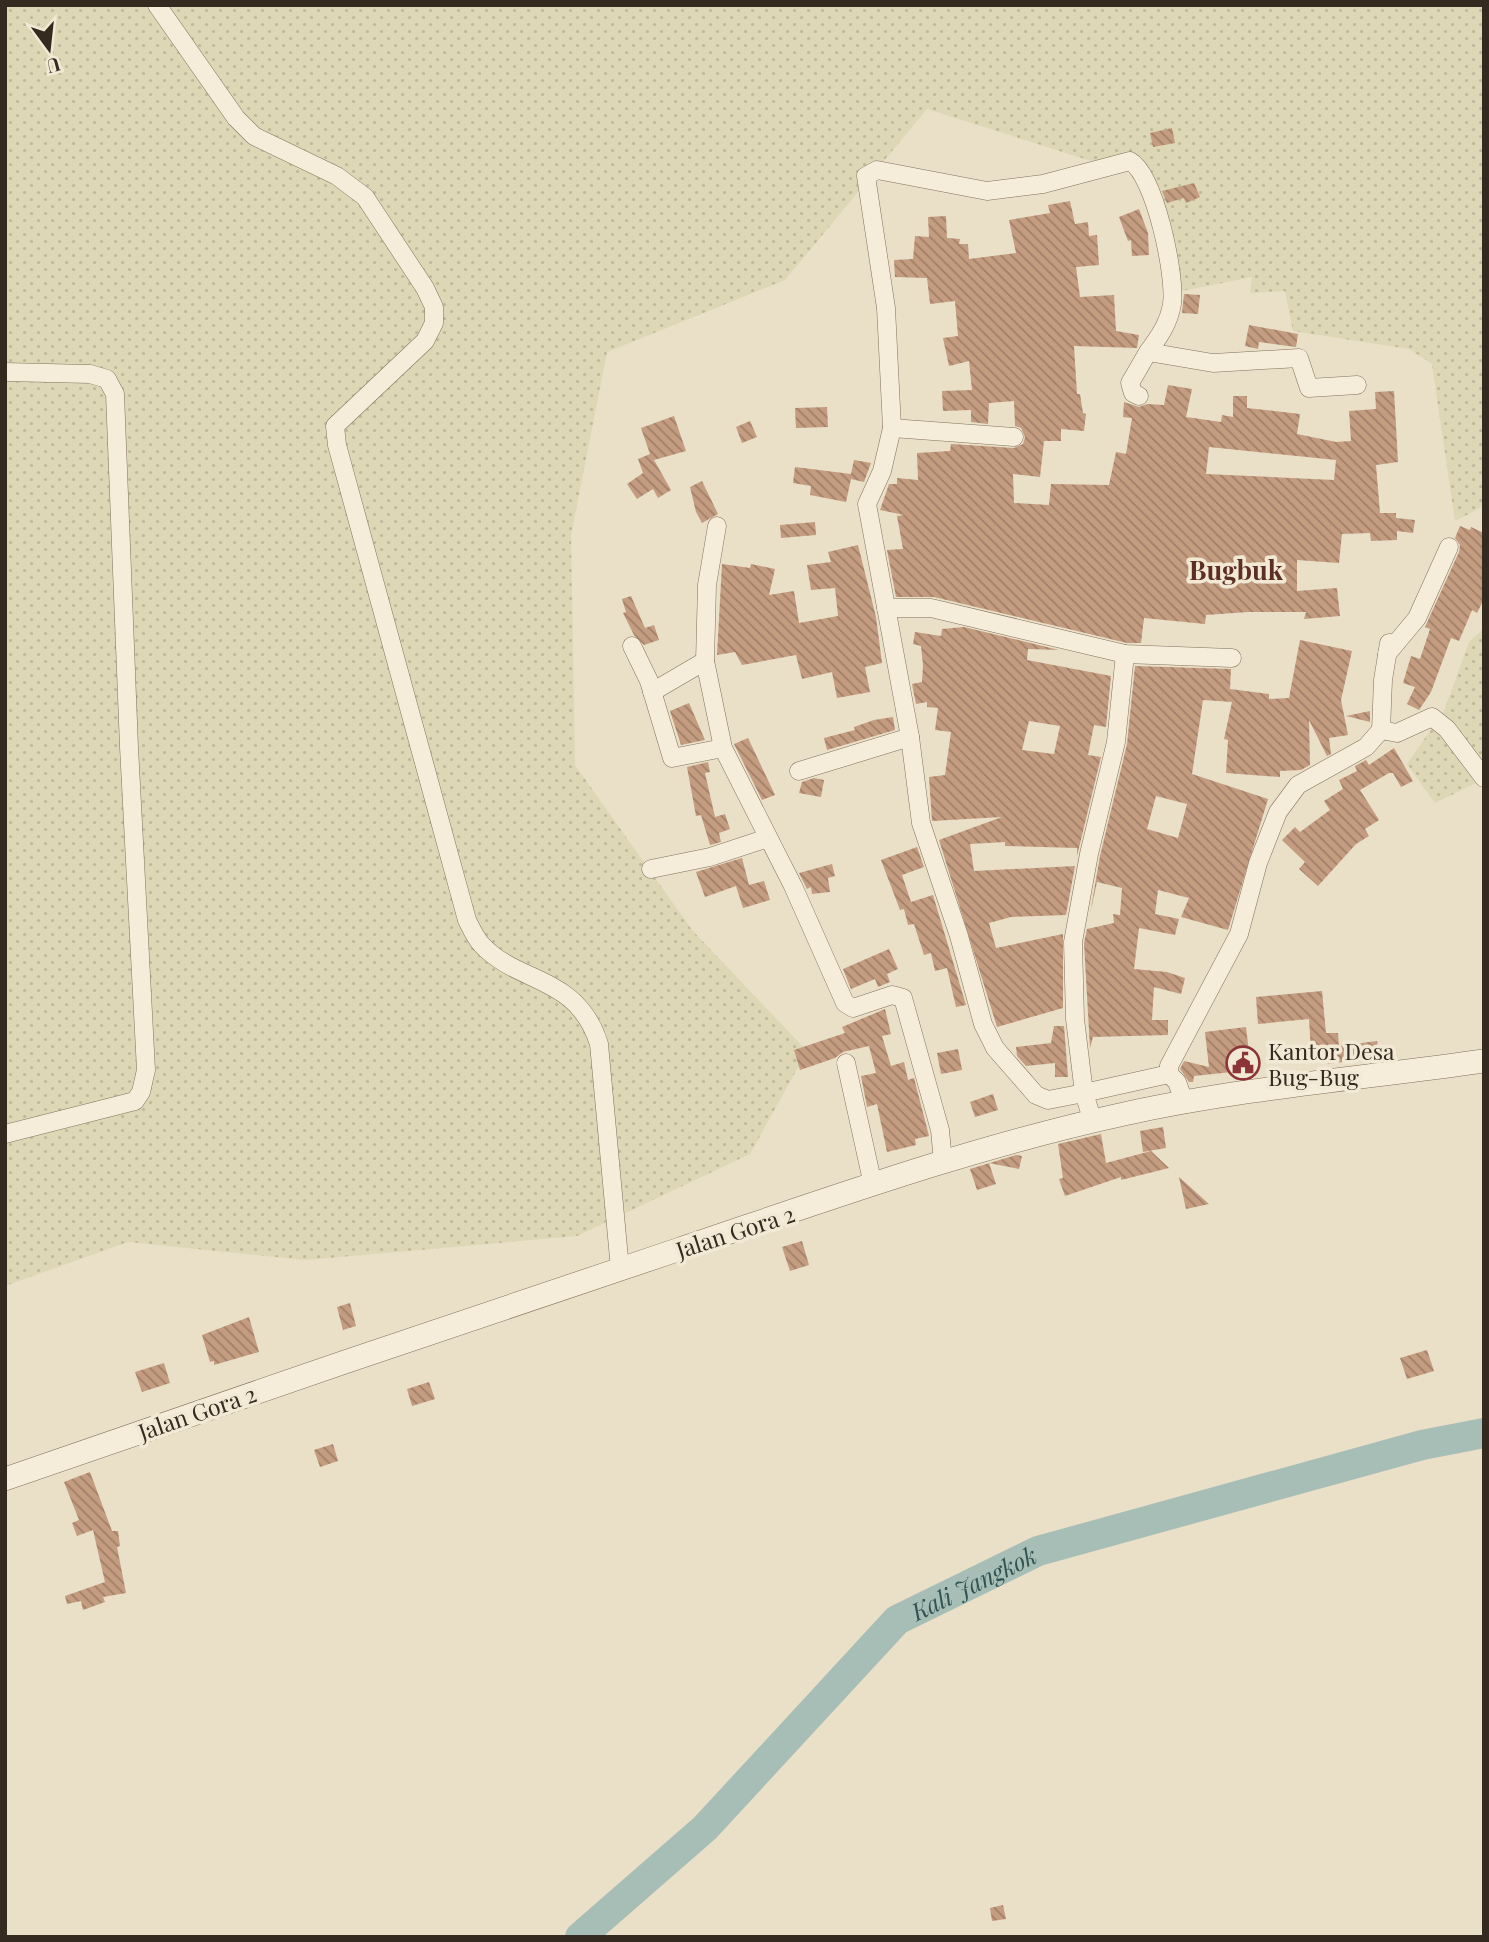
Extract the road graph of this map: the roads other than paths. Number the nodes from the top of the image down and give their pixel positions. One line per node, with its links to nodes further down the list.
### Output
1 (157, 5): 34 (street)
2 (1148, 352): 4 (street); 5 (street); 6 (street)
3 (5, 372): 31 (street)
4 (1357, 385)
5 (1139, 396)
6 (892, 428): 7 (street); 10 (street)
7 (1014, 437)
8 (717, 526): 16 (street)
9 (1449, 547): 14 (street)
10 (886, 608): 13 (street); 19 (street)
11 (1393, 631): 14 (street)
12 (632, 646): 17 (street)
13 (1125, 654): 15 (street); 28 (street)
14 (1387, 654): 18 (street)
15 (1232, 658)
16 (705, 661): 17 (street); 20 (street)
17 (652, 692): 20 (street)
18 (1381, 730): 22 (street); 27 (street)
19 (910, 737): 21 (street); 28 (street)
20 (723, 748): 23 (street)
21 (799, 771)
22 (1483, 777)
23 (768, 838): 24 (street); 32 (street)
24 (651, 869)
25 (1484, 1061): 29 (street, Jalan Gora 2)
26 (846, 1063): 33 (street)
27 (1168, 1074): 28 (street); 29 (street)
28 (1084, 1093): 30 (street)
29 (1185, 1104): 30 (street, Jalan Gora 2)
30 (1093, 1122): 32 (street, Jalan Gora 2)
31 (5, 1134)
32 (943, 1162): 33 (street, Jalan Gora 2)
33 (873, 1185): 34 (street, Jalan Gora 2)
34 (620, 1269): 35 (street, Jalan Gora 2)
35 (5, 1479)

